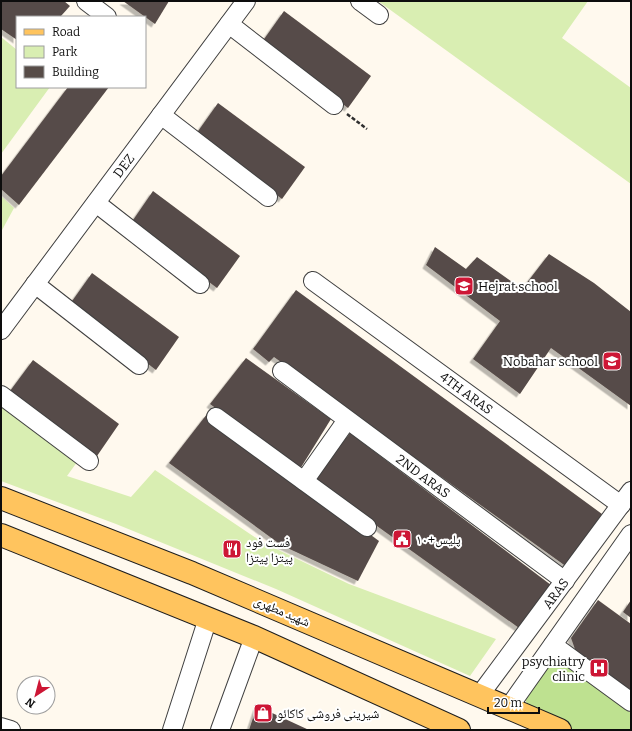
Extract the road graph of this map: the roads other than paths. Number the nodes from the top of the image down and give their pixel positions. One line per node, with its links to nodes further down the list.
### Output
1 (86, 1): 5 (street)
2 (246, 1): 6 (street, DEZ)
3 (360, 1): 4 (street)
4 (379, 15)
5 (106, 16)
6 (229, 24): 7 (street); 8 (street, DEZ)
7 (334, 105)
8 (161, 115): 9 (street); 10 (street, DEZ)
9 (268, 197)
10 (96, 202): 12 (street, DEZ); 13 (street)
11 (313, 281): 23 (street, 4TH ARAS)
12 (35, 284): 14 (street, DEZ); 15 (street)
13 (200, 284)
14 (1, 330)
15 (139, 365)
16 (282, 371): 19 (street, 2ND ARAS)
17 (1, 395): 20 (street)
18 (216, 417): 21 (street)
19 (347, 420): 21 (street); 29 (street, 2ND ARAS)
20 (89, 462)
21 (304, 481): 24 (street)
22 (1, 498): 35 (main road, شهید مطهری)
23 (626, 498): 27 (street, ARAS)
24 (367, 527)
25 (1, 534): 30 (main road)
26 (631, 534): 28 (street, ARAS)
27 (586, 551): 28 (street); 29 (street, ARAS)
28 (607, 567): 32 (street, ARAS)
29 (565, 581): 33 (street, ARAS)
30 (208, 618): 31 (main road); 40 (street)
31 (254, 637): 41 (street); 42 (main road)
32 (553, 645): 34 (street, ARAS); 36 (street)
33 (505, 661): 34 (street); 35 (street, ARAS)
34 (532, 675): 37 (street, ARAS)
35 (479, 696): 37 (main road, شهید مطهری)
36 (631, 702)
37 (509, 707): 43 (main road, شهید مطهری)
38 (1, 727): 39 (street)
39 (11, 730)
40 (172, 730)
41 (220, 730)
42 (459, 730)
43 (560, 730)

